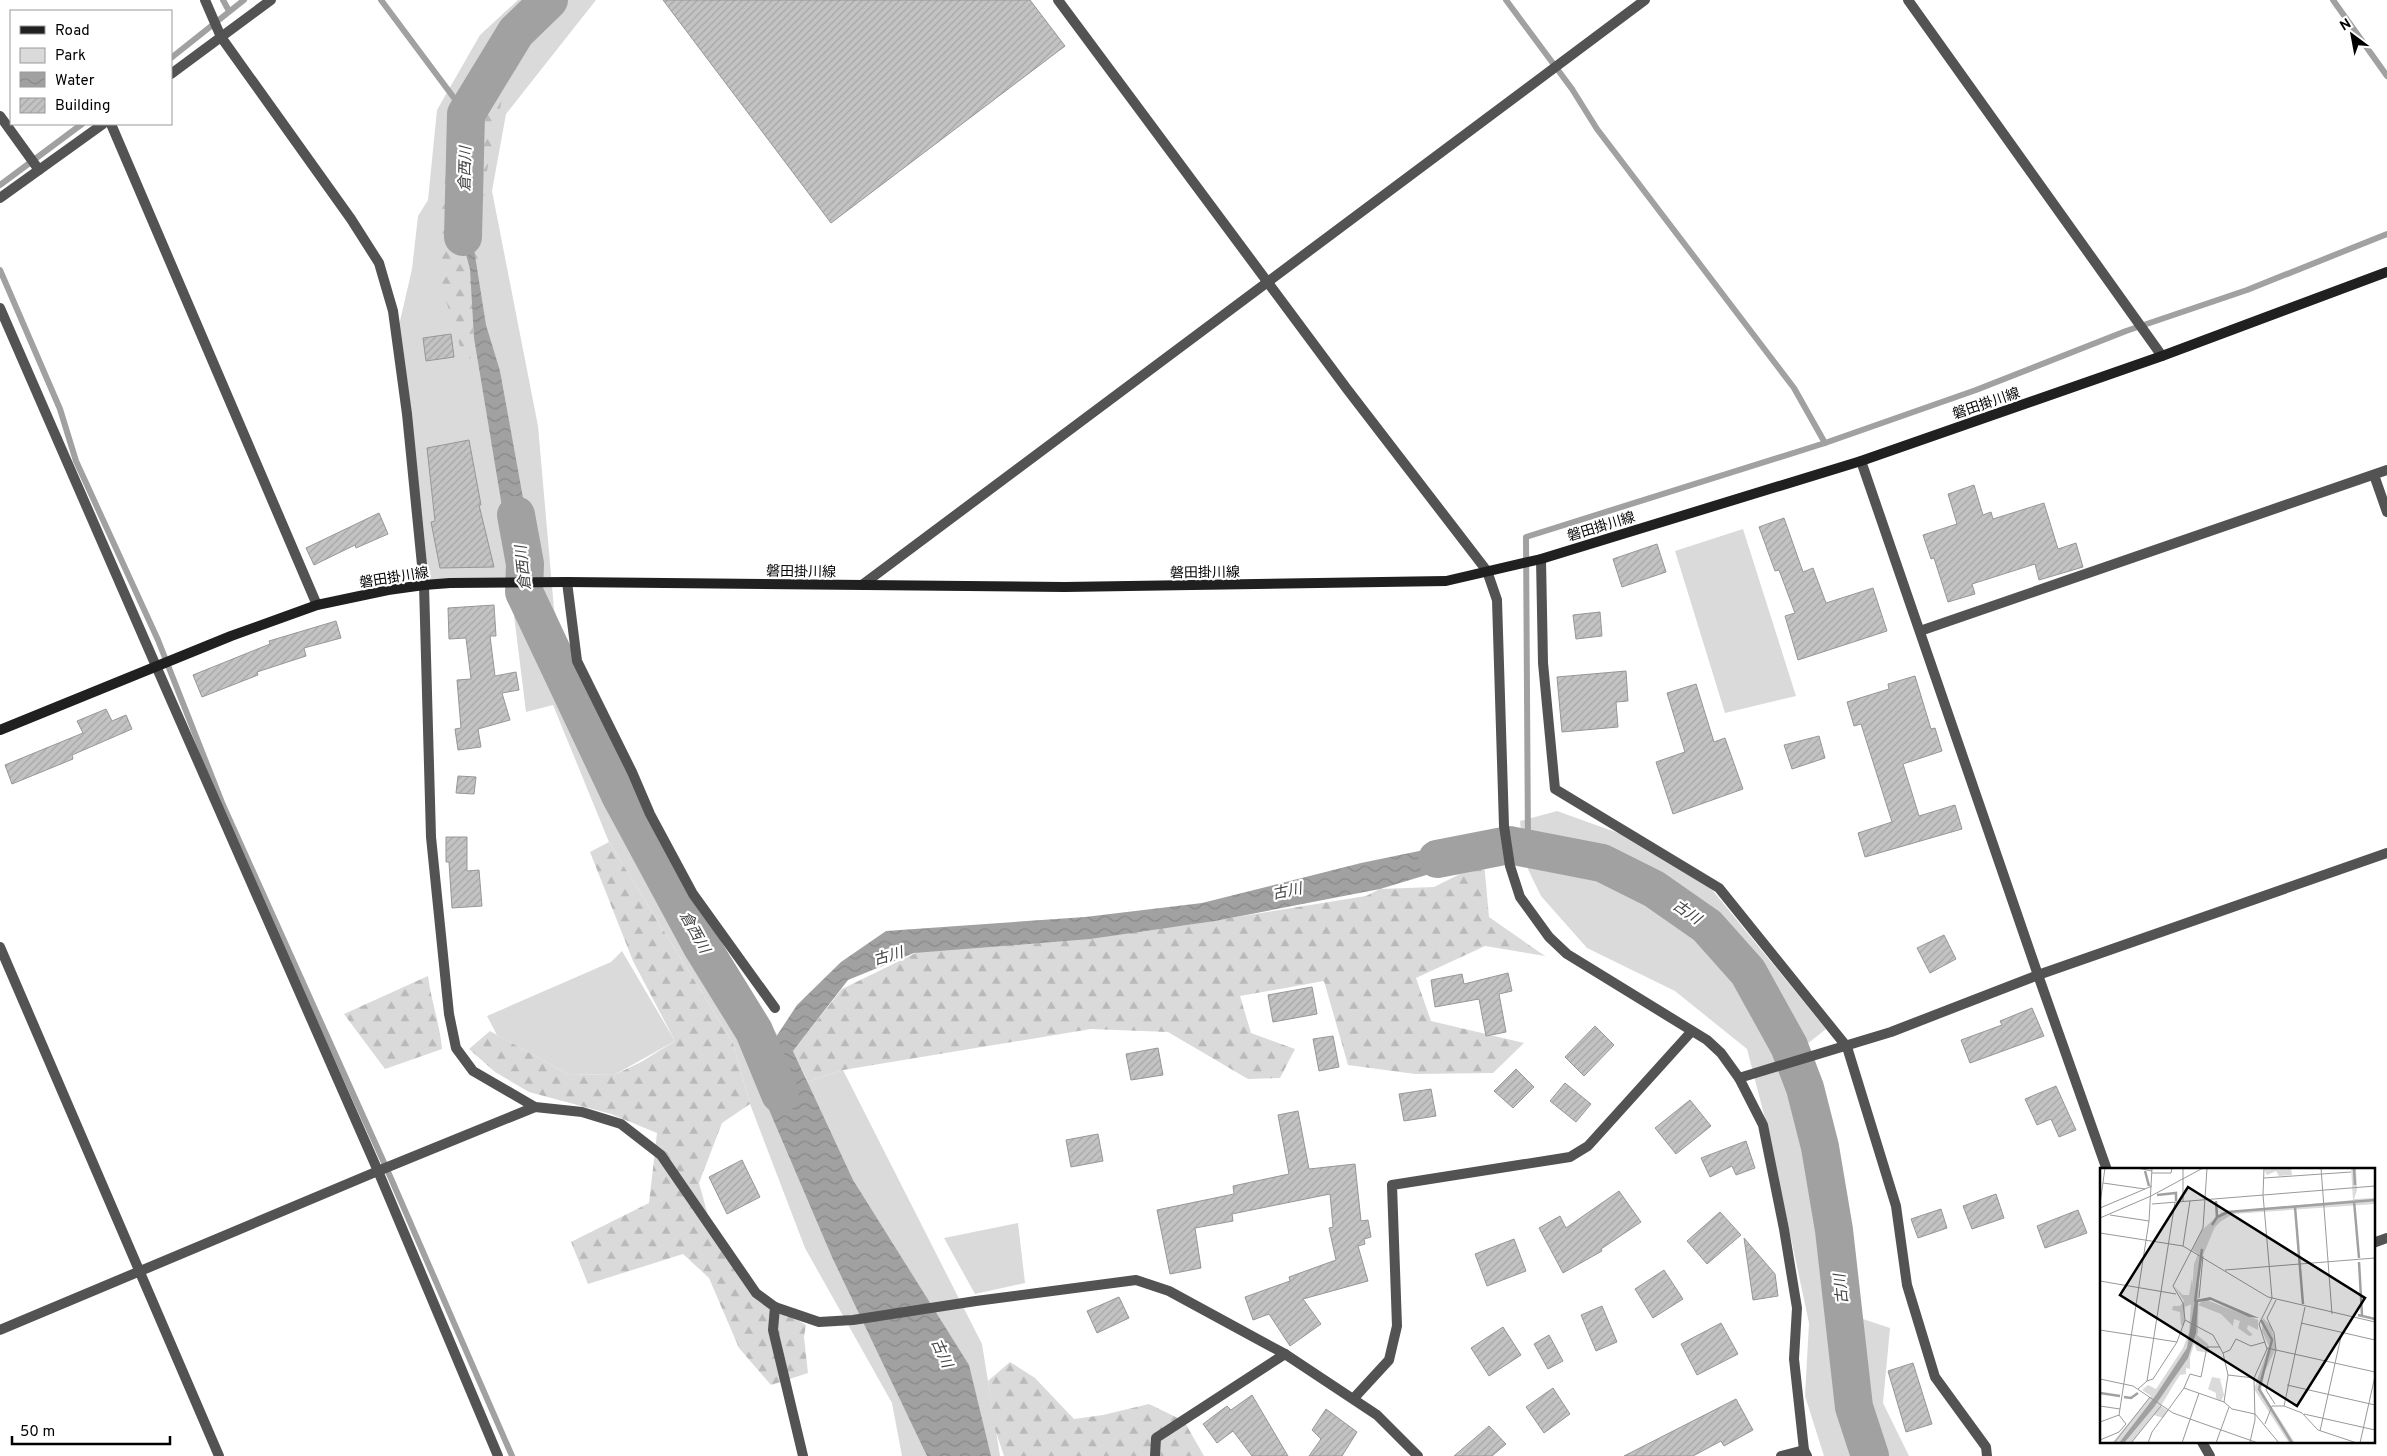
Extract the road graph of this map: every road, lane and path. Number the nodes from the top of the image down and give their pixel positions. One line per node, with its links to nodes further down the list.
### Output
1 (205, 0): 6 (street)
2 (271, 0): 6 (street)
3 (1058, 0): 14 (street)
4 (1645, 0): 14 (street)
5 (1908, 0): 16 (street)
6 (221, 37): 7 (street); 24 (street)
7 (172, 73)
8 (0, 116): 11 (street)
9 (103, 125): 11 (street)
10 (111, 125): 26 (street)
11 (39, 170): 12 (street)
12 (0, 198)
13 (2387, 272): 16 (main road, 磐田掛川線)
14 (1268, 282): 22 (street); 25 (street)
15 (0, 308): 28 (street)
16 (2162, 356): 17 (main road, 磐田掛川線)
17 (1861, 461): 21 (main road, 磐田掛川線); 27 (street)
18 (2387, 470): 19 (street)
19 (2374, 474): 20 (street); 27 (street)
20 (2387, 512)
21 (1541, 559): 22 (main road, 磐田掛川線); 35 (street)
22 (1487, 571): 25 (main road, 磐田掛川線); 34 (street)
23 (567, 582): 24 (main road, 磐田掛川線); 25 (main road, 磐田掛川線); 33 (street)
24 (424, 585): 26 (main road, 磐田掛川線); 37 (street)
25 (862, 585)
26 (316, 605): 28 (main road, 磐田掛川線)
27 (1920, 631): 32 (street)
28 (156, 666): 29 (main road, 磐田掛川線); 39 (street)
29 (0, 730)
30 (2387, 853): 32 (street)
31 (0, 947): 42 (street)
32 (2038, 975): 35 (street); 38 (street)
33 (775, 1008)
34 (1691, 1032): 36 (street); 46 (street)
35 (1847, 1047): 36 (street); 55 (street)
36 (1739, 1078): 48 (street)
37 (535, 1107): 39 (street); 43 (street)
38 (2106, 1168)
39 (378, 1171): 42 (street); 50 (street)
40 (2387, 1238): 41 (street)
41 (2374, 1242)
42 (140, 1270): 44 (street); 49 (street)
43 (775, 1307): 45 (street); 51 (street)
44 (0, 1330)
45 (1285, 1354): 46 (street); 52 (street)
46 (1354, 1398): 53 (street)
47 (2203, 1444): 56 (street)
48 (1805, 1453): 54 (street)
49 (219, 1456)
50 (498, 1456)
51 (803, 1456)
52 (1155, 1456)
53 (1418, 1456)
54 (1781, 1456)
55 (1986, 1456)
56 (2210, 1456)

